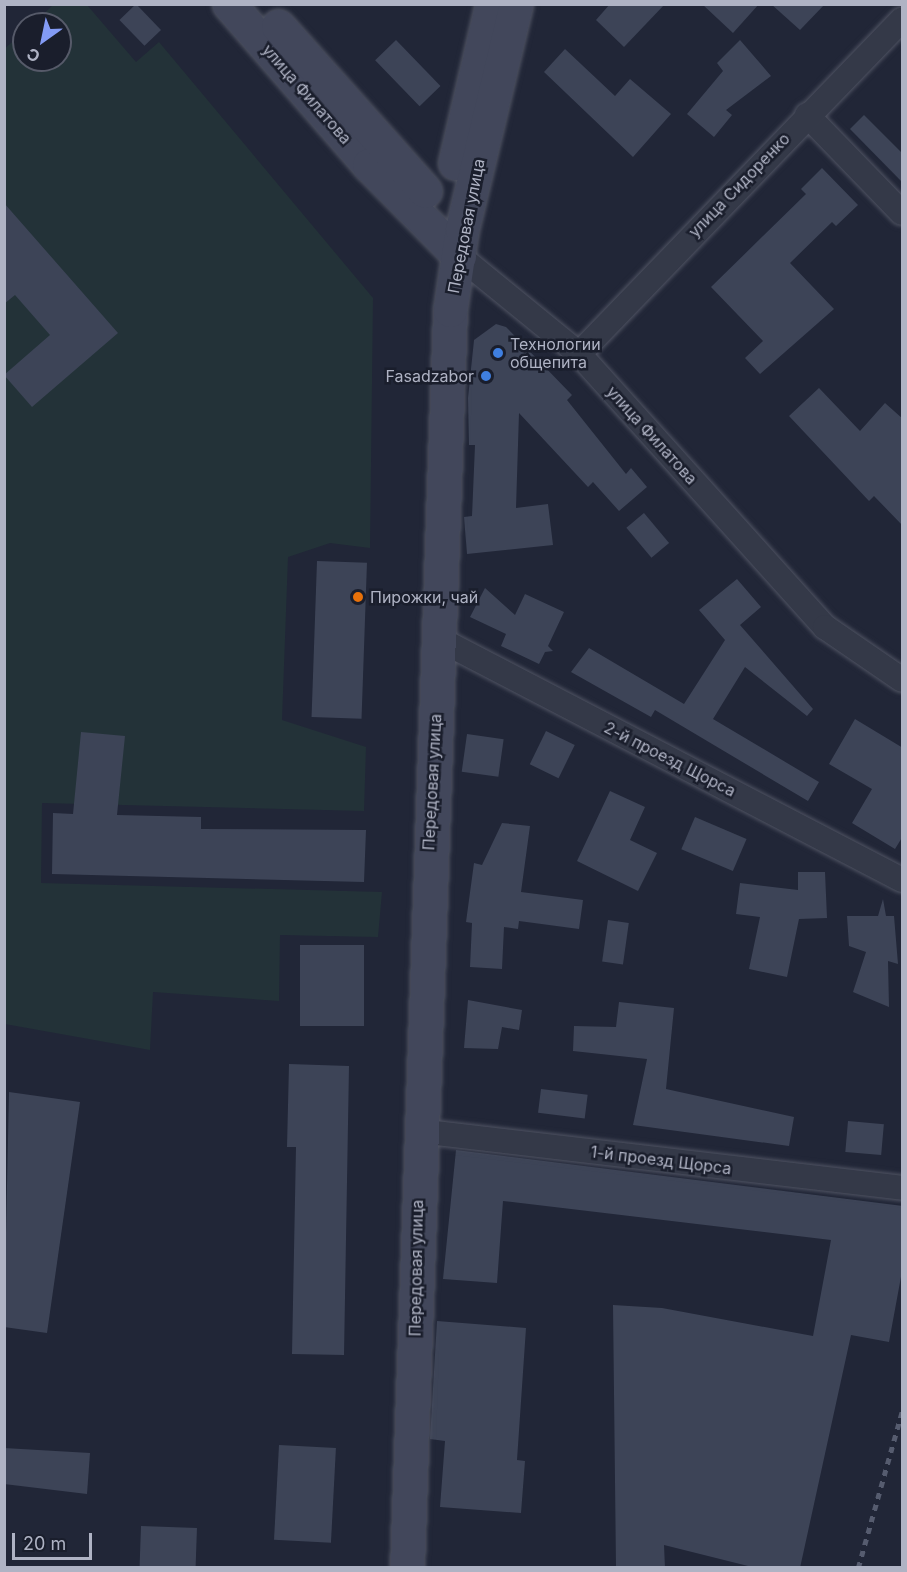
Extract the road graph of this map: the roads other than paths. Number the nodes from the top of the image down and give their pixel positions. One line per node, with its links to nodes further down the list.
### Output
1 (229, 4): 10 (main road, улица Филатова)
2 (260, 4): 8 (main road)
3 (492, 4): 7 (main road, Передовая улица)
4 (516, 4): 10 (main road, Передовая улица)
5 (903, 20): 6 (street, улица Сидоренко)
6 (807, 115): 9 (street); 11 (street, улица Сидоренко)
7 (456, 158): 8 (main road, Передовая улица); 10 (main road, Передовая улица)
8 (401, 165): 10 (main road)
9 (903, 213)
10 (452, 235): 11 (street, улица Филатова); 12 (main road, Передовая улица); 17 (main road, Передовая улица)
11 (579, 354): 13 (street, улица Филатова)
12 (438, 638): 14 (street, 2-й проезд Щорса); 15 (main road, Передовая улица)
13 (903, 680)
14 (903, 880)
15 (419, 1131): 16 (street, 1-й проезд Щорса); 18 (main road, Передовая улица)
16 (903, 1188)
17 (386, 1568)
18 (407, 1568)

